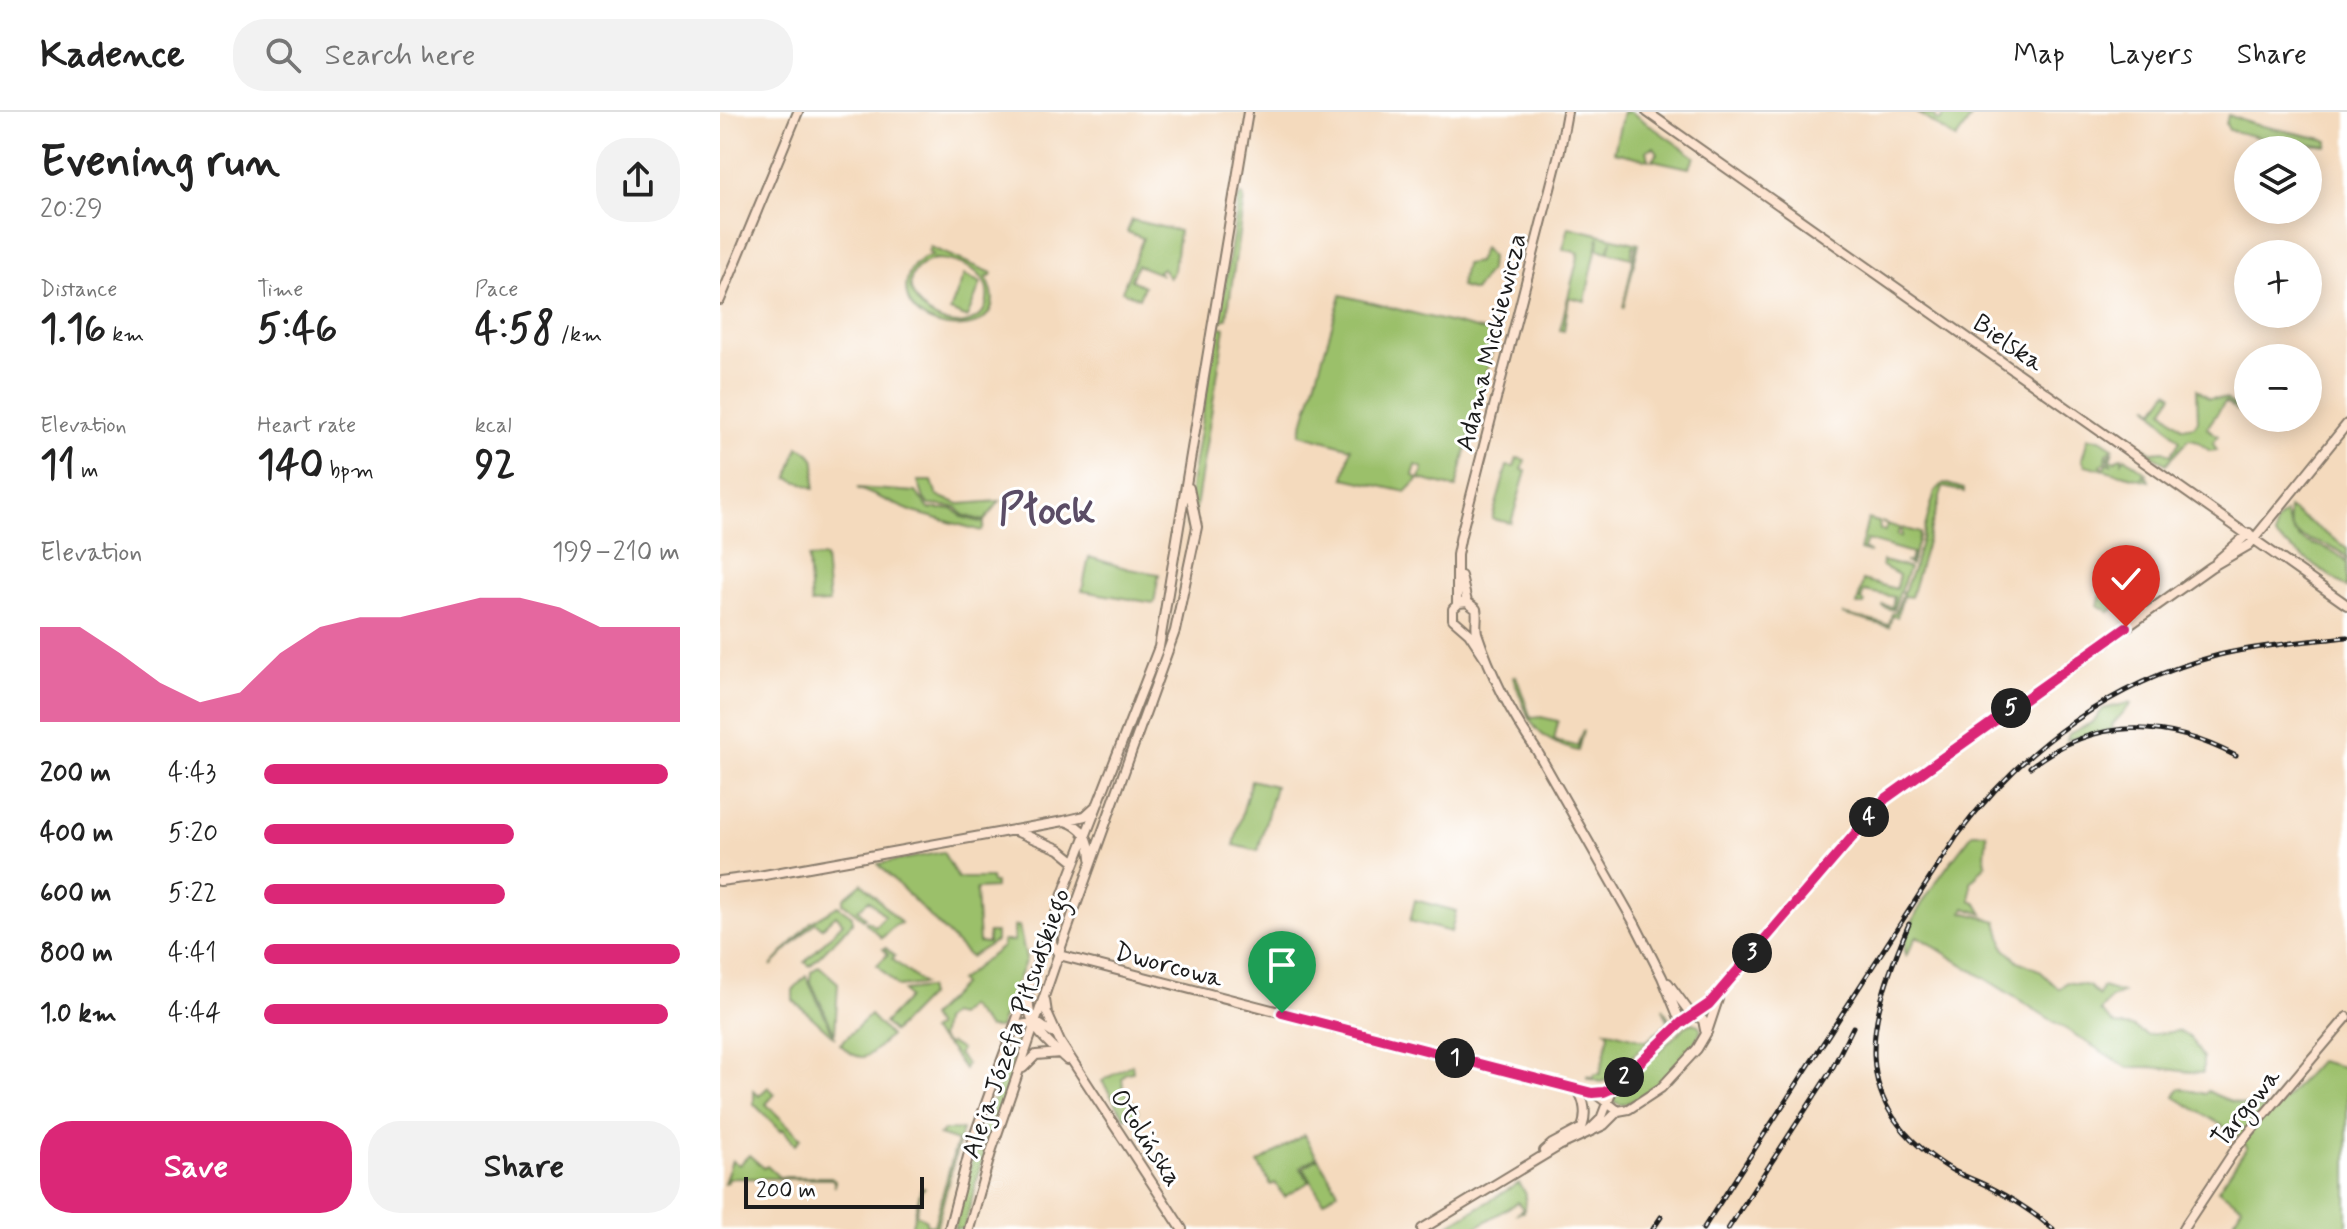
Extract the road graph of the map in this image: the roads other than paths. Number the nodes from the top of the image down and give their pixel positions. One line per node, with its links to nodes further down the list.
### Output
1 (798, 112): 7 (street)
2 (1248, 112): 9 (street)
3 (1567, 112): 6 (street, Adama Mickiewicza)
4 (1574, 112): 6 (street, Adama Mickiewicza)
5 (1647, 112): 10 (street, Bielska)
6 (1563, 138): 11 (street, Adama Mickiewicza)
7 (720, 300)
8 (2347, 424): 10 (street)
9 (1189, 459): 12 (street, Aleja Józefa Piłsudskiego); 13 (street, Aleja Józefa Piłsudskiego)
10 (2250, 537): 16 (street, Bielska); 35 (street)
11 (1457, 555): 14 (street, Adama Mickiewicza); 15 (street, Adama Mickiewicza)
12 (1167, 600): 13 (street); 20 (street, Aleja Józefa Piłsudskiego)
13 (1183, 601): 21 (street, Aleja Józefa Piłsudskiego)
14 (1467, 602): 15 (street); 17 (street)
15 (1457, 604): 18 (street)
16 (2347, 605)
17 (1477, 617): 18 (street); 19 (street)
18 (1461, 626): 19 (street)
19 (1486, 659): 33 (street)
20 (1123, 743): 21 (street); 22 (street, Aleja Józefa Piłsudskiego)
21 (1133, 749): 25 (street, Aleja Józefa Piłsudskiego)
22 (1099, 802): 23 (street); 26 (street, Aleja Józefa Piłsudskiego)
23 (1064, 821): 24 (street); 26 (street)
24 (1013, 830): 27 (street); 30 (street)
25 (1103, 831): 26 (street); 29 (street, Aleja Józefa Piłsudskiego)
26 (1086, 842): 27 (street); 28 (street, Aleja Józefa Piłsudskiego); 29 (street)
27 (1059, 849): 28 (street)
28 (1075, 862): 31 (street, Aleja Józefa Piłsudskiego)
29 (1091, 863): 32 (street, Aleja Józefa Piłsudskiego)
30 (720, 881)
31 (1054, 917): 32 (street); 34 (street, Aleja Józefa Piłsudskiego)
32 (1059, 955): 36 (street, Aleja Józefa Piłsudskiego); 47 (street, Dworcowa)
33 (1662, 977): 37 (street); 39 (street)
34 (1030, 984): 40 (street); 41 (street, Aleja Józefa Piłsudskiego)
35 (1724, 987): 37 (street); 42 (street)
36 (1046, 992): 40 (street, Aleja Józefa Piłsudskiego); 43 (street, Otolińska)
37 (1695, 1014): 39 (street); 42 (street)
38 (2347, 1017): 58 (street, Targowa)
39 (1681, 1023): 48 (street)
40 (1034, 1024): 41 (street); 43 (street, Otolińska); 44 (street, Otolińska); 46 (street, Aleja Józefa Piłsudskiego)
41 (1012, 1033): 54 (street, Aleja Józefa Piłsudskiego)
42 (1703, 1038): 51 (street)
43 (1060, 1042): 45 (street, Otolińska)
44 (1060, 1053): 45 (street, Otolińska); 46 (street)
45 (1076, 1068): 56 (street, Otolińska)
46 (1020, 1072): 55 (street, Aleja Józefa Piłsudskiego)
47 (1576, 1088): 49 (street, Dworcowa); 53 (street)
48 (1613, 1088): 49 (street); 50 (street)
49 (1596, 1094): 50 (street, Dworcowa)
50 (1607, 1103): 51 (street, Dworcowa); 52 (street)
51 (1618, 1111): 52 (street)
52 (1588, 1132): 53 (street)
53 (1535, 1161): 57 (street)
54 (949, 1229)
55 (969, 1229)
56 (1182, 1229)
57 (1422, 1229)
58 (2183, 1229)

